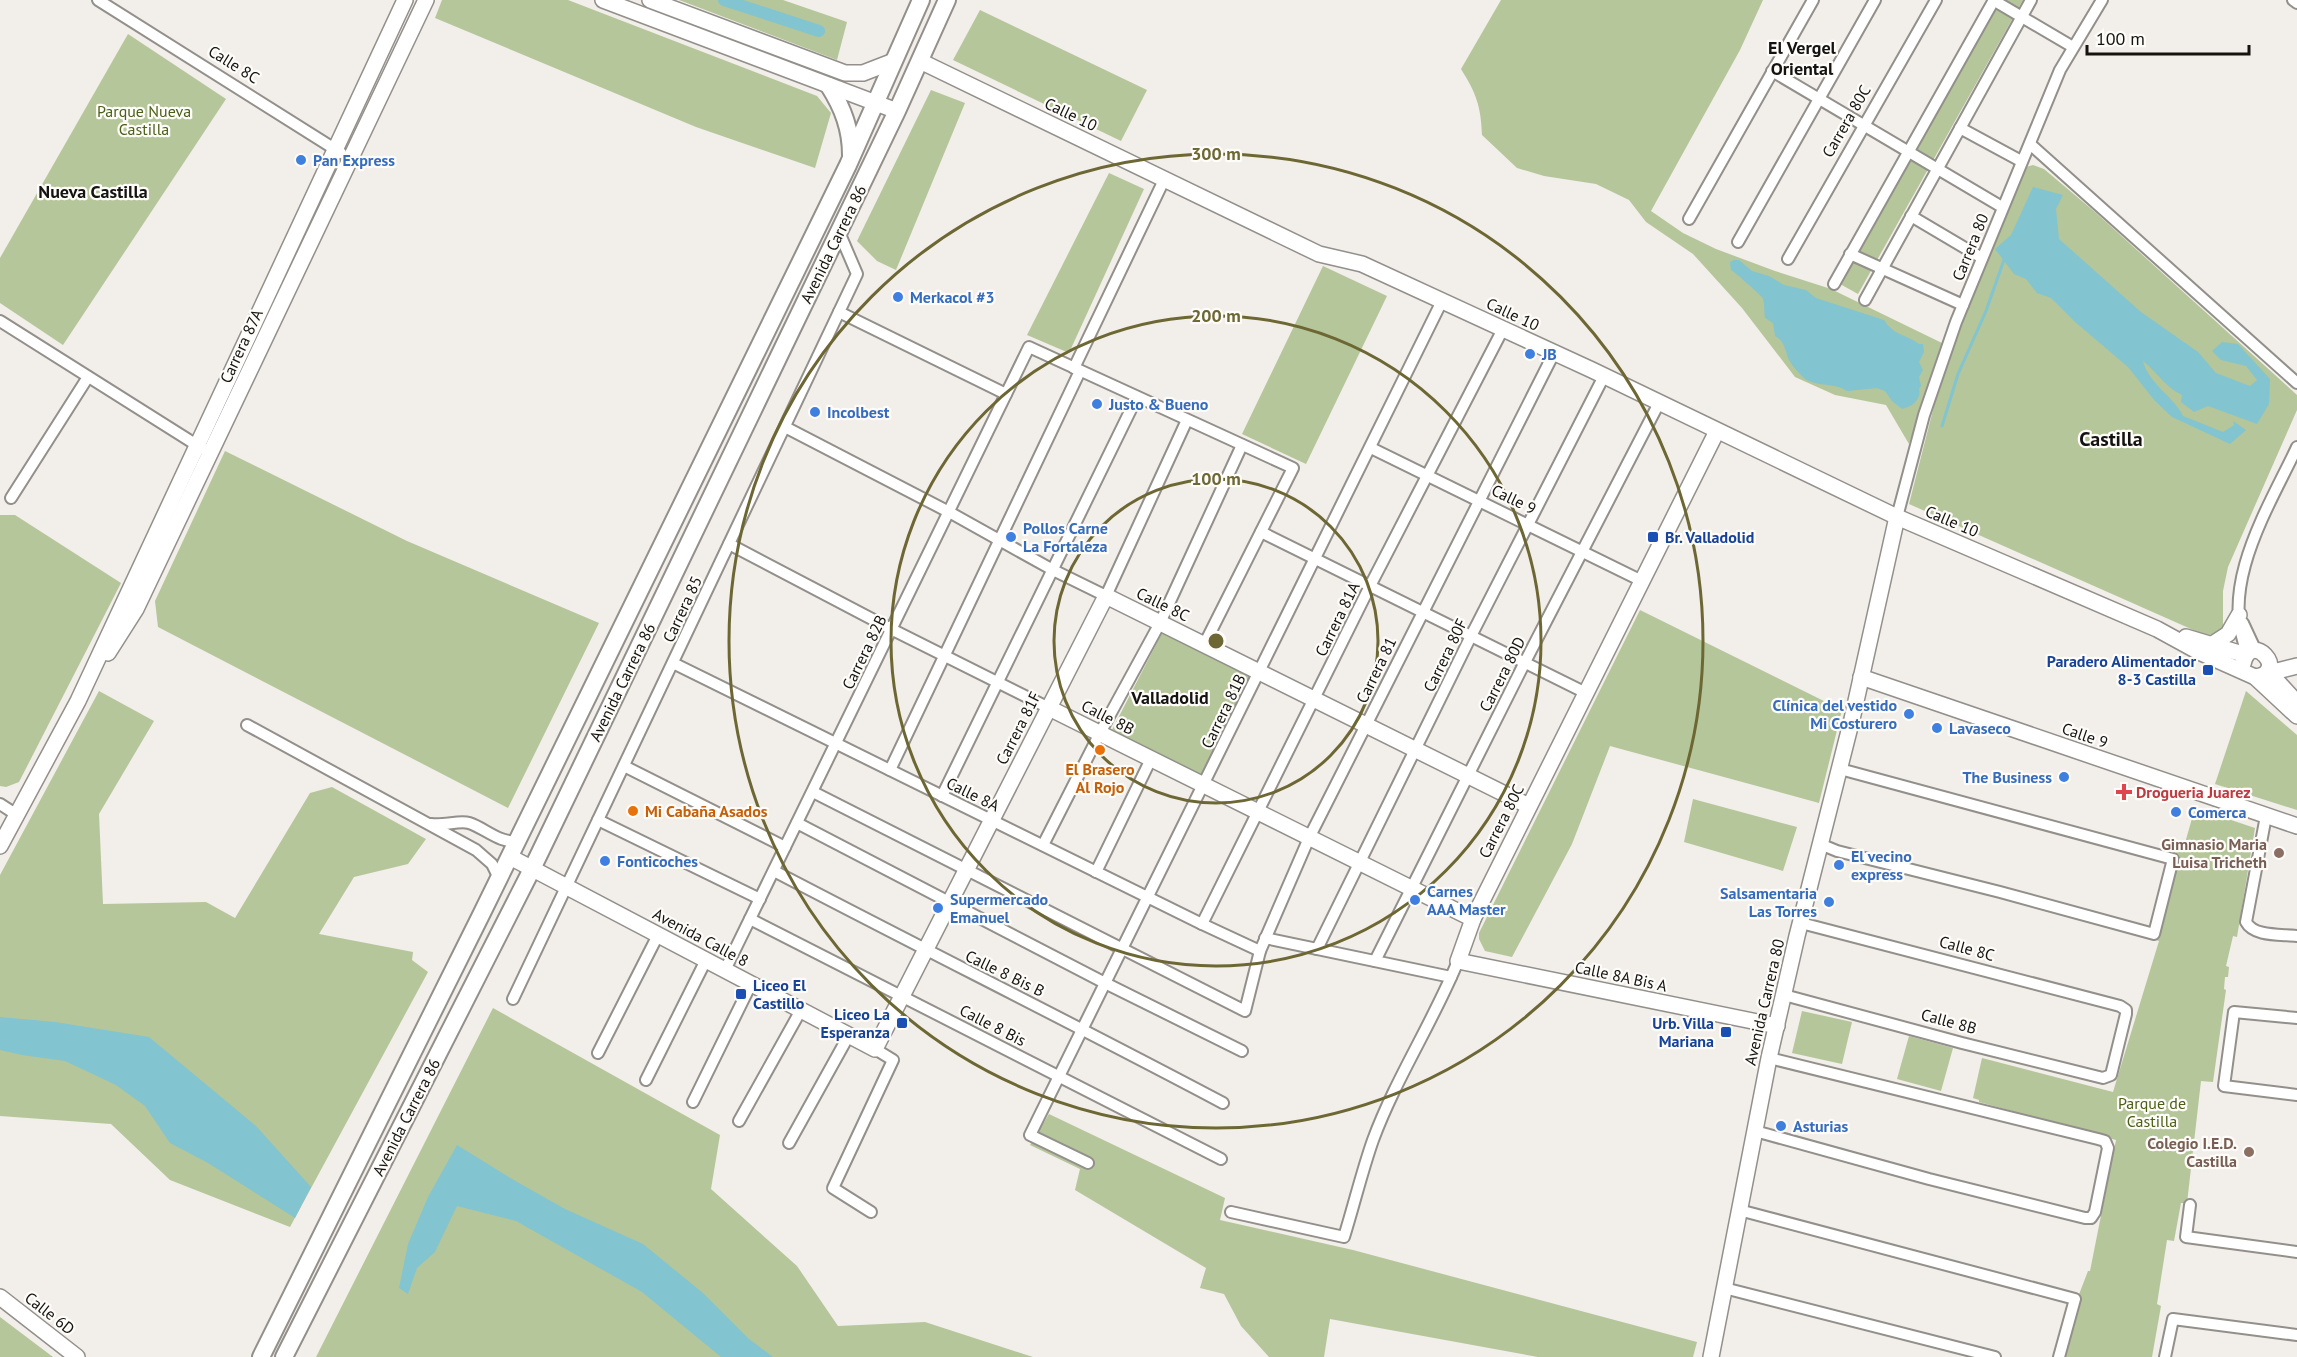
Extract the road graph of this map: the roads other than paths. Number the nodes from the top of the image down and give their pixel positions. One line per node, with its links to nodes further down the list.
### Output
1 (98, 0): 28 (street, Calle 8C)
2 (405, 0): 28 (street, Carrera 87A)
3 (426, 0): 31 (street, Carrera 87A)
4 (603, 0): 21 (street)
5 (650, 0): 18 (street)
6 (921, 0): 18 (main road, Avenida Carrera 86)
7 (947, 0): 19 (main road, Avenida Carrera 86)
8 (1813, 0): 20 (street)
9 (1875, 0): 22 (street)
10 (1936, 0): 25 (street, Carrera 80C)
11 (1993, 0): 16 (street); 29 (street)
12 (2031, 0): 16 (street)
13 (2102, 0): 17 (street, Carrera 80)
14 (2293, 0): 15 (street)
15 (2297, 3)
16 (2022, 17): 17 (street); 26 (street)
17 (2073, 47): 27 (street, Carrera 80)
18 (894, 61): 23 (main road, Avenida Carrera 86)
19 (920, 61): 24 (main road, Avenida Carrera 86); 34 (street, Calle 10)
20 (1772, 71): 22 (street); 37 (street)
21 (829, 86): 23 (street); 30 (main road)
22 (1819, 99): 25 (street); 39 (street)
23 (875, 103): 24 (street); 30 (main road, Avenida Carrera 86)
24 (897, 111): 38 (main road, Avenida Carrera 86)
25 (1864, 126): 29 (street); 42 (street, Carrera 80C)
26 (1960, 128): 32 (street); 33 (street)
27 (2030, 144): 32 (street, Carrera 80); 55 (street)
28 (335, 149): 31 (street, Calle 8C); 62 (street, Carrera 87A)
29 (1908, 151): 33 (street); 40 (street)
30 (851, 158): 129 (main road, Avenida Carrera 86)
31 (351, 159): 66 (street, Carrera 87A)
32 (2021, 161): 35 (street, Carrera 80)
33 (1938, 169): 35 (street); 36 (street)
34 (1164, 180): 46 (street, Calle 10); 52 (street)
35 (2002, 207): 41 (street, Carrera 80)
36 (1911, 216): 41 (street); 43 (street)
37 (1689, 219)
38 (839, 232): 48 (street, Carrera 85); 136 (main road, Avenida Carrera 86)
39 (1738, 242)
40 (1851, 254): 43 (street); 44 (street)
41 (1982, 258): 47 (street, Carrera 80)
42 (1788, 259)
43 (1882, 268): 45 (street); 47 (street)
44 (1833, 284)
45 (1865, 300)
46 (1442, 301): 50 (street, Calle 10); 65 (street, Carrera 81B)
47 (1963, 305): 71 (street, Carrera 80)
48 (839, 312): 56 (street); 60 (street, Carrera 85)
49 (0, 321): 54 (street)
50 (1503, 329): 51 (street, Calle 10); 67 (street, Carrera 81A)
51 (1554, 353): 53 (street, Calle 10); 69 (street, Carrera 81)
52 (1077, 369): 56 (street, Carrera 82B); 57 (street); 74 (street)
53 (1604, 376): 58 (street, Calle 10); 72 (street, Carrera 80F)
54 (88, 377): 62 (street); 68 (street)
55 (2297, 383)
56 (1006, 394): 70 (street, Carrera 82B)
57 (1137, 397): 59 (street); 78 (street)
58 (1659, 403): 61 (street, Calle 10); 76 (street, Carrera 80D)
59 (1187, 420): 63 (street); 81 (street, Carrera 81F)
60 (785, 427): 70 (street, Calle 8C); 75 (street, Carrera 85)
61 (1717, 431): 71 (street, Calle 10); 79 (street, Carrera 80C)
62 (196, 445): 66 (street); 102 (street, Carrera 87A)
63 (1242, 445): 73 (street); 84 (street)
64 (2297, 447): 83 (street)
65 (1371, 448): 67 (street, Calle 9); 77 (street, Carrera 81B)
66 (211, 453): 102 (street, Carrera 87A)
67 (1427, 476): 69 (street, Calle 9); 80 (street, Carrera 81A)
68 (11, 498)
69 (1478, 501): 72 (street, Calle 9); 82 (street, Carrera 81)
70 (949, 512): 74 (street, Calle 8C); 85 (street, Carrera 82B)
71 (1897, 518): 86 (street, Calle 10); 97 (street, Avenida Carrera 80)
72 (1528, 525): 76 (street, Calle 9); 87 (street, Carrera 80F)
73 (1261, 532): 77 (street); 88 (street)
74 (999, 541): 78 (street, Calle 8C); 91 (street)
75 (729, 544): 85 (street, Calle 8B); 93 (street, Carrera 85)
76 (1582, 552): 79 (street, Calle 9); 92 (street, Carrera 80D)
77 (1315, 559): 80 (street); 96 (street, Carrera 81B)
78 (1053, 570): 81 (street, Calle 8C); 98 (street)
79 (1642, 581): 99 (street, Carrera 80C)
80 (1370, 586): 82 (street); 101 (street, Carrera 81A)
81 (1106, 596): 84 (street, Calle 8C); 103 (street, Carrera 81F)
82 (1422, 611): 87 (street); 105 (street, Carrera 81)
83 (2238, 612): 89 (street); 90 (street)
84 (1160, 623): 88 (street, Calle 8C); 107 (street)
85 (891, 629): 91 (street, Calle 8B); 108 (street, Carrera 82B)
86 (2157, 629): 89 (street, Calle 10); 95 (street, Calle 10)
87 (1471, 636): 92 (street); 109 (street, Carrera 80F)
88 (1204, 645): 96 (street, Calle 8C)
89 (2211, 645): 90 (street, Calle 10)
90 (2250, 653): 95 (street); 95 (street, Calle 10)
91 (944, 656): 98 (street, Calle 8B); 113 (street)
92 (1525, 662): 99 (street); 114 (street, Carrera 80D)
93 (673, 663): 108 (street, Calle 8A); 111 (street, Carrera 85)
94 (2296, 665): 95 (street); 100 (street)
95 (2261, 670): 100 (street); 104 (street)
96 (1259, 672): 101 (street, Calle 8C); 115 (street, Carrera 81B)
97 (1861, 677): 112 (street, Avenida Carrera 80); 122 (street, Calle 9)
98 (998, 682): 103 (street, Calle 8B); 117 (street)
99 (1586, 693): 119 (street, Carrera 80C)
100 (2292, 697)
101 (1314, 699): 105 (street, Calle 8C); 120 (street, Carrera 81A)
102 (78, 701): 121 (street, Carrera 87A)
103 (1049, 708): 107 (street, Calle 8B); 124 (street, Carrera 81F)
104 (2297, 716)
105 (1365, 724): 109 (street, Calle 8C); 128 (street, Carrera 81)
106 (247, 725): 126 (street)
107 (1100, 733): 110 (street, Calle 8B); 131 (street)
108 (836, 743): 113 (street, Calle 8A); 116 (street, Carrera 82B)
109 (1415, 749): 114 (street, Calle 8C); 135 (street, Carrera 80F)
110 (1151, 759): 115 (street, Calle 8B); 139 (street)
111 (624, 766): 123 (street, Carrera 85); 133 (street)
112 (1840, 769): 130 (street, Avenida Carrera 80); 130 (street)
113 (890, 770): 117 (street, Calle 8A)
114 (1468, 775): 119 (street, Calle 8C); 142 (street, Carrera 80D)
115 (1203, 785): 120 (street, Calle 8B); 143 (street, Carrera 81B)
116 (813, 792): 125 (street, Carrera 82B); 137 (street)
117 (942, 796): 124 (street, Calle 8A)
118 (0, 804): 121 (street)
119 (1529, 806): 146 (street, Carrera 80C)
120 (1257, 812): 128 (street, Calle 8B); 149 (street, Carrera 81A)
121 (17, 815): 132 (street, Carrera 87A)
122 (2266, 816): 127 (street, Calle 9); 151 (street)
123 (598, 820): 141 (street, Carrera 85); 144 (street)
124 (992, 821): 131 (street, Calle 8A); 137 (street, Carrera 81F)
125 (797, 823): 133 (street, Carrera 82B); 145 (street)
126 (428, 824): 129 (street); 140 (street)
127 (2297, 826)
128 (1309, 838): 135 (street, Calle 8B); 152 (street, Carrera 81)
129 (518, 841): 134 (main road, Avenida Carrera 86)
130 (1820, 844): 148 (street, Avenida Carrera 80)
131 (1043, 845): 139 (street, Calle 8A)
132 (0, 846)
133 (785, 847): 138 (street, Carrera 82B)
134 (510, 857): 136 (street, Avenida Calle 8); 140 (main road, Avenida Carrera 86)
135 (1359, 862): 142 (street, Calle 8B); 154 (street, Carrera 80F)
136 (532, 869): 141 (street, Avenida Calle 8); 197 (main road, Avenida Carrera 86)
137 (967, 869): 145 (street, Carrera 81F); 153 (street)
138 (774, 871): 144 (street, Carrera 82B); 155 (street, Calle 8 Bis B)
139 (1096, 872): 143 (street, Calle 8A)
140 (500, 878): 196 (main road, Avenida Carrera 86)
141 (566, 887): 150 (street, Avenida Calle 8); 166 (street, Carrera 85)
142 (1411, 889): 146 (street, Calle 8B); 158 (street, Carrera 80D)
143 (1148, 897): 149 (street, Calle 8A); 153 (street, Carrera 81B)
144 (760, 899): 147 (street, Carrera 82B)
145 (950, 902): 155 (street, Carrera 81F); 162 (street)
146 (1473, 919): 159 (street, Carrera 80C)
147 (750, 920): 160 (street, Carrera 82B); 165 (street, Calle 8 Bis)
148 (1801, 922): 164 (street, Avenida Carrera 80); 177 (street, Calle 8C)
149 (1202, 924): 156 (street, Calle 8A)
150 (657, 935): 157 (street, Avenida Calle 8); 174 (street)
151 (2297, 936)
152 (1265, 938): 154 (street); 156 (street, Carrera 81)
153 (1122, 948): 156 (street, Carrera 81); 162 (street, Carrera 81B)
154 (1317, 949): 158 (street)
155 (926, 950): 165 (street, Carrera 81F); 170 (street, Calle 8 Bis B)
156 (1260, 951)
157 (706, 960): 160 (street, Avenida Calle 8); 178 (street)
158 (1375, 961): 161 (street)
159 (1458, 961): 161 (street, Carrera 80C); 169 (street, Calle 8A Bis A)
160 (725, 970): 163 (street, Avenida Calle 8)
161 (1451, 977): 190 (street, Carrera 80C)
162 (1105, 983): 170 (street, Carrera 81B); 173 (street)
163 (752, 984): 167 (street, Avenida Calle 8); 180 (street)
164 (1784, 995): 169 (street, Avenida Carrera 80); 177 (street, Calle 8B)
165 (902, 997): 172 (street, Carrera 81F); 176 (street, Calle 8 Bis)
166 (513, 999)
167 (801, 1010): 171 (street, Avenida Calle 8); 182 (street)
168 (2297, 1018): 179 (street)
169 (1777, 1026): 175 (street, Avenida Carrera 80)
170 (1083, 1028): 176 (street, Carrera 81B); 181 (street, Calle 8 Bis B)
171 (849, 1035): 172 (street, Avenida Calle 8); 184 (street)
172 (875, 1049): 189 (street)
173 (1242, 1051)
174 (598, 1053)
175 (1769, 1058): 183 (street, Avenida Carrera 80); 183 (street)
176 (1059, 1075): 185 (street, Calle 8 Bis); 186 (street, Carrera 81B)
177 (2106, 1078)
178 (646, 1080)
179 (2297, 1095)
180 (693, 1102)
181 (1223, 1103)
182 (739, 1121)
183 (1755, 1131): 188 (street, Avenida Carrera 80)
184 (789, 1143)
185 (1221, 1159)
186 (1088, 1163)
187 (2190, 1205): 191 (street)
188 (1739, 1210): 192 (street, Avenida Carrera 80); 200 (street)
189 (871, 1212)
190 (1231, 1212)
191 (2297, 1252)
192 (1724, 1288): 198 (street, Avenida Carrera 80); 199 (street)
193 (0, 1297): 195 (street, Calle 6D)
194 (2297, 1335): 201 (street)
195 (77, 1357)
196 (261, 1357)
197 (284, 1357)
198 (1711, 1357)
199 (1995, 1357)
200 (2059, 1357)
201 (2165, 1357)

